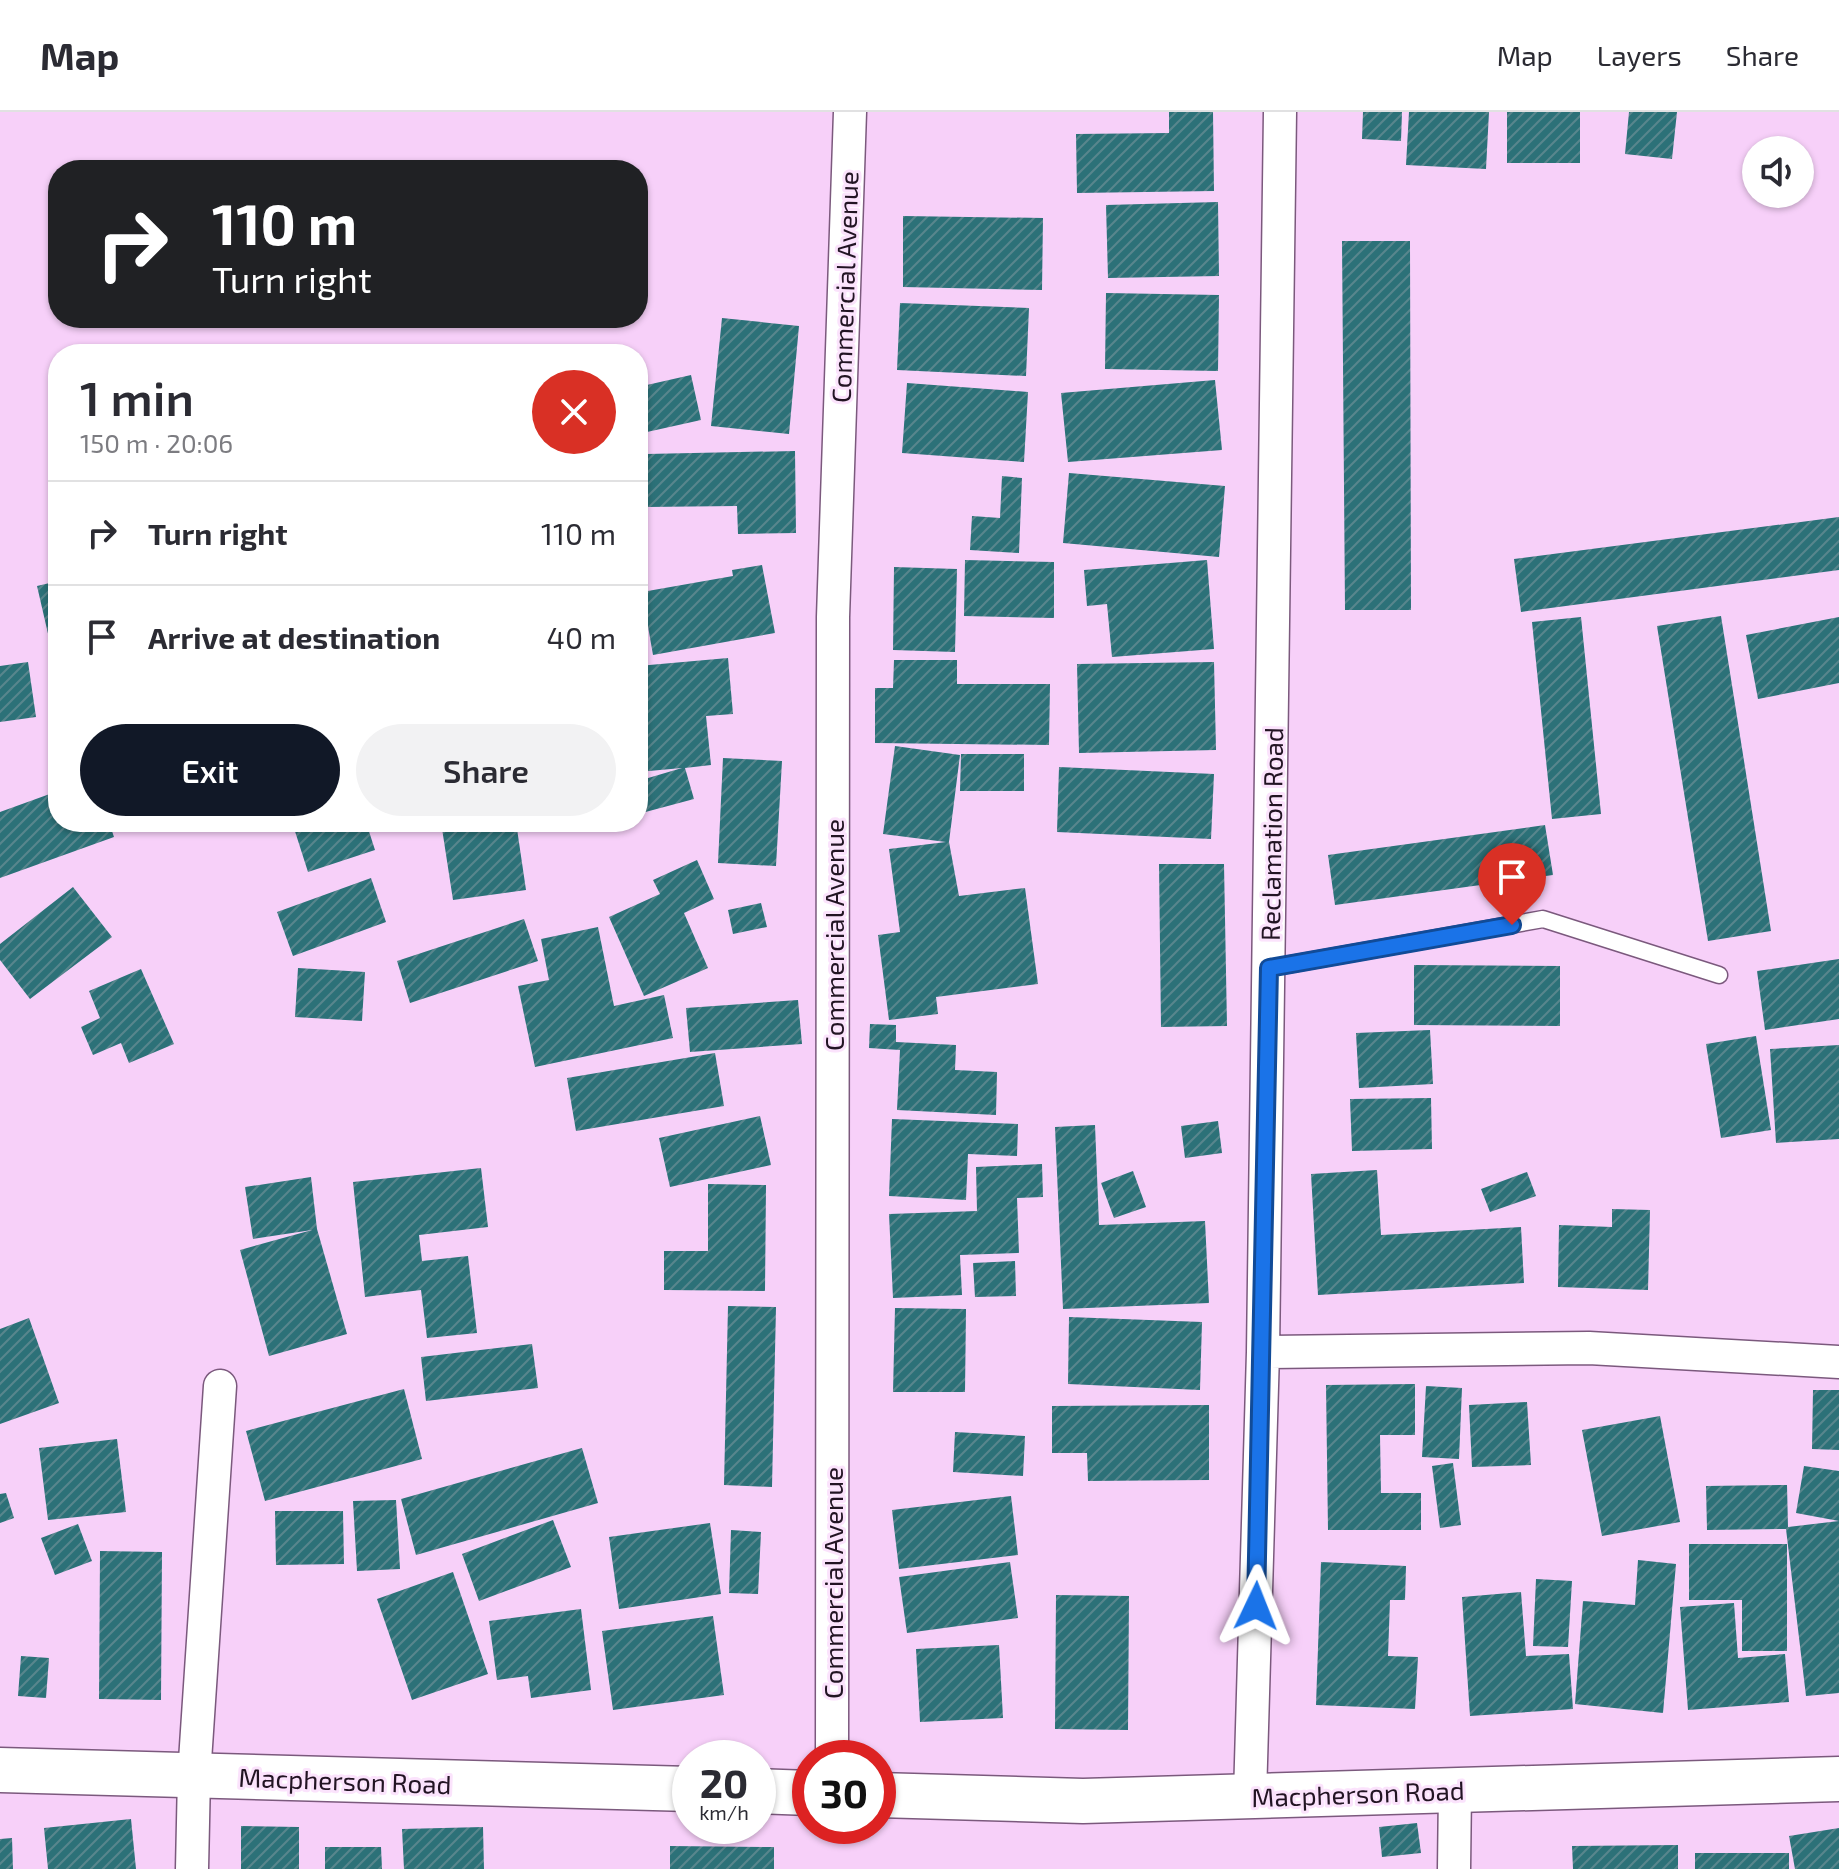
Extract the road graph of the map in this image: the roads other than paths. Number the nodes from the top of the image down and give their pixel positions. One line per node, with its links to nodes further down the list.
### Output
1 (850, 112): 8 (street, Commercial Avenue)
2 (1280, 112): 3 (street, Reclamation Road)
3 (1269, 968): 4 (lane); 5 (street, Reclamation Road)
4 (1719, 975)
5 (1263, 1352): 6 (street); 15 (street, Reclamation Road)
6 (1839, 1362)
7 (220, 1386): 10 (street)
8 (832, 1740)
9 (0, 1770): 10 (street, Macpherson Road)
10 (194, 1776): 12 (street, Macpherson Road); 16 (street)
11 (1839, 1779): 13 (street, Macpherson Road)
12 (672, 1789)
13 (1455, 1790): 15 (street, Macpherson Road); 17 (street)
14 (896, 1796): 15 (street, Macpherson Road)
15 (1250, 1796)
16 (192, 1869)
17 (1454, 1869)

